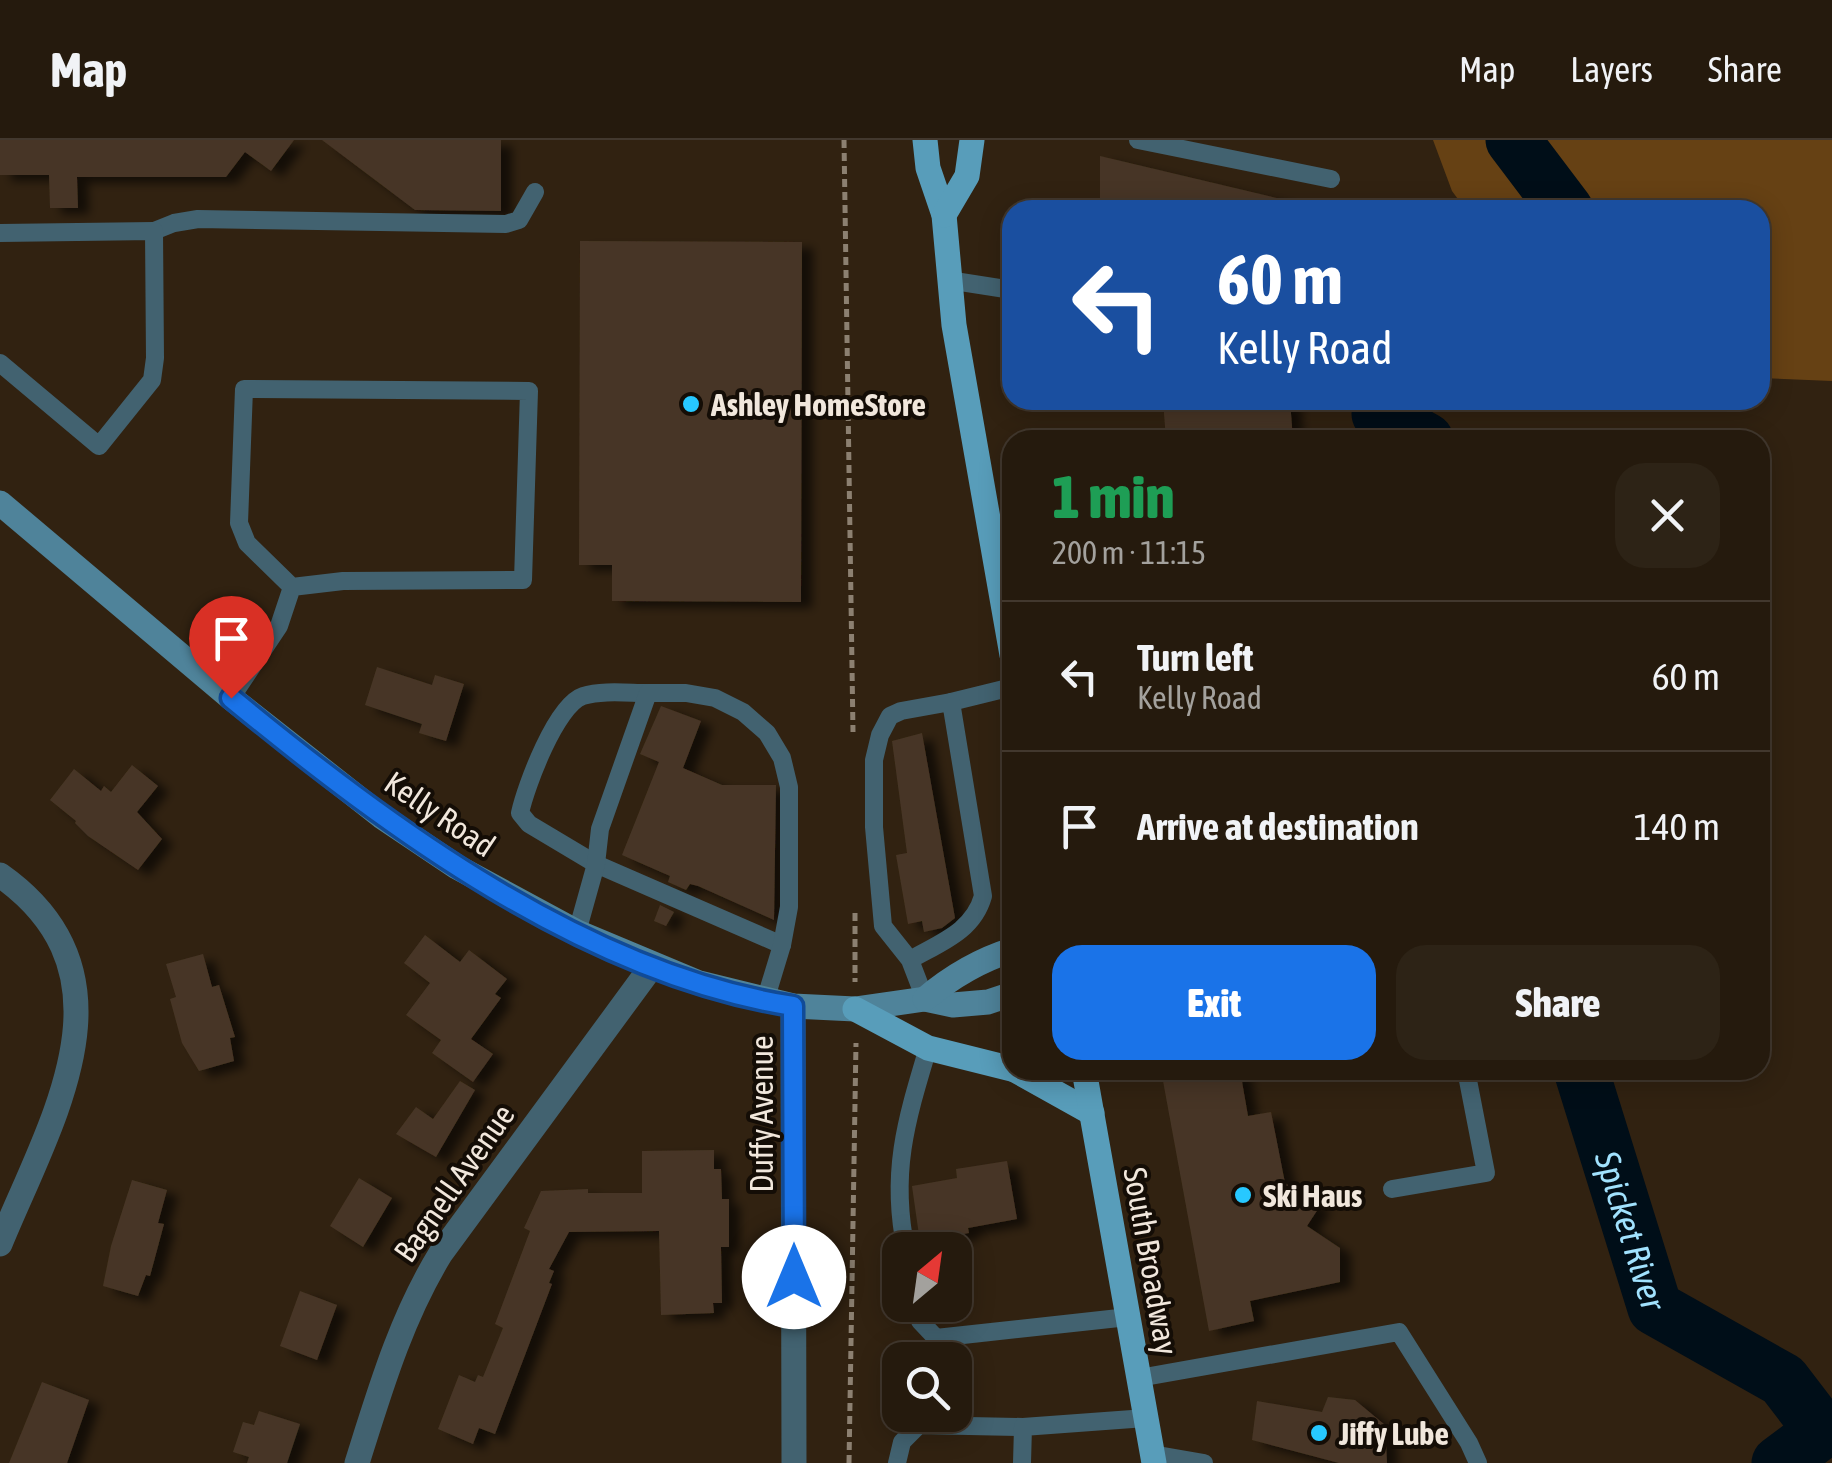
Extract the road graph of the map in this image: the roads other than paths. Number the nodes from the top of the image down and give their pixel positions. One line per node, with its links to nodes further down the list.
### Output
1 (925, 140): 6 (main road)
2 (972, 140): 6 (main road)
3 (1138, 140): 4 (lane)
4 (1331, 180)
5 (536, 192): 7 (lane)
6 (944, 215): 9 (main road)
7 (154, 231): 8 (lane); 11 (lane)
8 (0, 233)
9 (948, 280): 10 (lane); 14 (main road)
10 (1002, 288)
11 (0, 364)
12 (0, 504): 17 (street, Kelly Road)
13 (292, 587): 13 (lane); 17 (lane)
14 (1002, 592)
15 (1002, 689): 18 (lane)
16 (648, 693): 19 (lane); 19 (lane); 22 (lane)
17 (231, 698): 21 (street, Kelly Road)
18 (951, 702): 24 (lane); 24 (lane)
19 (596, 864): 21 (lane); 22 (lane)
20 (0, 875): 39 (street)
21 (577, 932): 25 (street, Kelly Road)
22 (782, 945): 28 (lane)
23 (1002, 954): 27 (street, Kelly Road)
24 (910, 960): 27 (lane)
25 (652, 966): 28 (street, Kelly Road); 46 (street, Bagnell Avenue)
26 (1002, 997): 27 (street, Kelly Road)
27 (924, 998): 30 (street, Kelly Road)
28 (765, 1001): 29 (street, Kelly Road)
29 (793, 1006): 30 (street, Kelly Road); 47 (street, Duffy Avenue)
30 (855, 1009): 31 (main road)
31 (928, 1048): 32 (main road); 38 (lane)
32 (1002, 1067)
33 (1032, 1080): 36 (main road)
34 (1086, 1080): 36 (main road, South Broadway)
35 (1468, 1080): 37 (lane)
36 (1092, 1113): 40 (main road, South Broadway)
37 (1392, 1189)
38 (904, 1232)
39 (0, 1244)
40 (1128, 1317): 41 (lane); 42 (main road, South Broadway)
41 (920, 1322)
42 (1139, 1378): 43 (main road, South Broadway); 51 (lane)
43 (1146, 1418): 44 (lane); 45 (main road, South Broadway)
44 (1023, 1427): 48 (lane); 49 (lane)
45 (1153, 1459): 50 (lane)
46 (357, 1463)
47 (794, 1463)
48 (897, 1463)
49 (1022, 1463)
50 (1204, 1463)
51 (1478, 1463)

